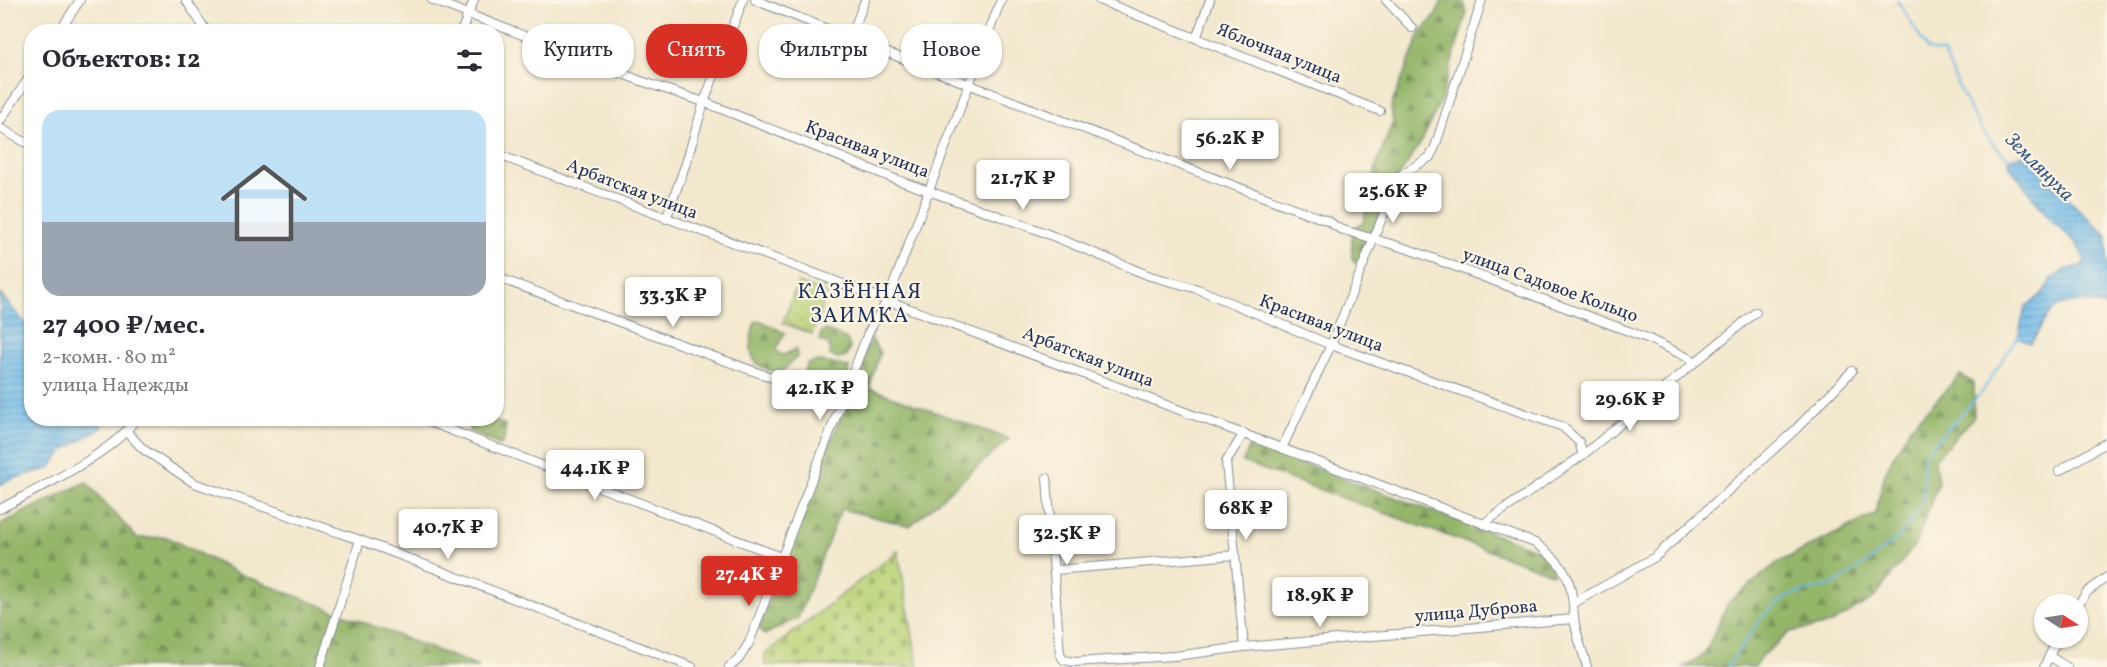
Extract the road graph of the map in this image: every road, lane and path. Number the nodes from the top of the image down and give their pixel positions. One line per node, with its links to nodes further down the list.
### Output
1 (80, 0): 14 (street)
2 (186, 0): 15 (street)
3 (432, 0): 13 (street, Красивая улица)
4 (474, 0): 13 (street)
5 (743, 0): 26 (street)
6 (755, 0): 18 (street, улица Садовое Кольцо)
7 (865, 0): 19 (street)
8 (1001, 0): 25 (street)
9 (1099, 0): 22 (street, Яблочная улица)
10 (1210, 0): 22 (street)
11 (1386, 0): 21 (street)
12 (1482, 0): 36 (street)
13 (468, 13): 16 (street); 17 (street, Красивая улица)
14 (66, 24)
15 (202, 24)
16 (464, 24)
17 (496, 24)
18 (813, 24)
19 (856, 24)
20 (504, 27): 26 (street, Красивая улица)
21 (1412, 28)
22 (1197, 36): 27 (street, Яблочная улица)
23 (889, 55): 25 (street, улица Садовое Кольцо)
24 (24, 85): 28 (street)
25 (969, 87): 34 (street); 36 (street, улица Садовое Кольцо)
26 (704, 102): 34 (street, Красивая улица); 35 (street)
27 (1380, 111)
28 (0, 120)
29 (0, 128): 30 (street)
30 (16, 136): 31 (street); 32 (street)
31 (24, 136)
32 (24, 141)
33 (504, 157): 35 (street, Арбатская улица)
34 (928, 189): 38 (street); 40 (street, Красивая улица)
35 (666, 219): 38 (street, Арбатская улица)
36 (1372, 241): 40 (street); 41 (street, улица Садовое Кольцо)
37 (504, 280): 43 (street)
38 (888, 298): 43 (street); 47 (street, Арбатская улица)
39 (1756, 312): 41 (street)
40 (1332, 345): 49 (street); 50 (street, Красивая улица)
41 (1695, 361): 50 (street)
42 (1852, 371): 61 (street)
43 (841, 403): 57 (street)
44 (132, 426): 46 (street)
45 (440, 426): 57 (street)
46 (128, 433): 53 (street); 55 (street)
47 (1244, 433): 49 (street, Арбатская улица); 56 (street)
48 (2107, 442): 51 (street)
49 (1282, 447): 54 (street, Арбатская улица)
50 (1583, 455): 54 (street)
51 (2059, 471)
52 (1047, 478): 58 (street)
53 (0, 509)
54 (1483, 524): 61 (street, Арбатская улица)
55 (360, 540): 66 (street); 67 (street)
56 (1235, 555): 58 (street); 63 (street)
57 (781, 557): 68 (street)
58 (1055, 570): 63 (street, улица Дуброва)
59 (2107, 577): 60 (street)
60 (2086, 594)
61 (1574, 603): 62 (street, Арбатская улица)
62 (1574, 619): 63 (street, улица Дуброва); 69 (street, Арбатская улица)
63 (1244, 647)
64 (2053, 648): 65 (street)
65 (2049, 656): 70 (street); 71 (street)
66 (320, 667)
67 (692, 667)
68 (729, 667)
69 (1587, 667)
70 (2044, 667)
71 (2067, 667)

